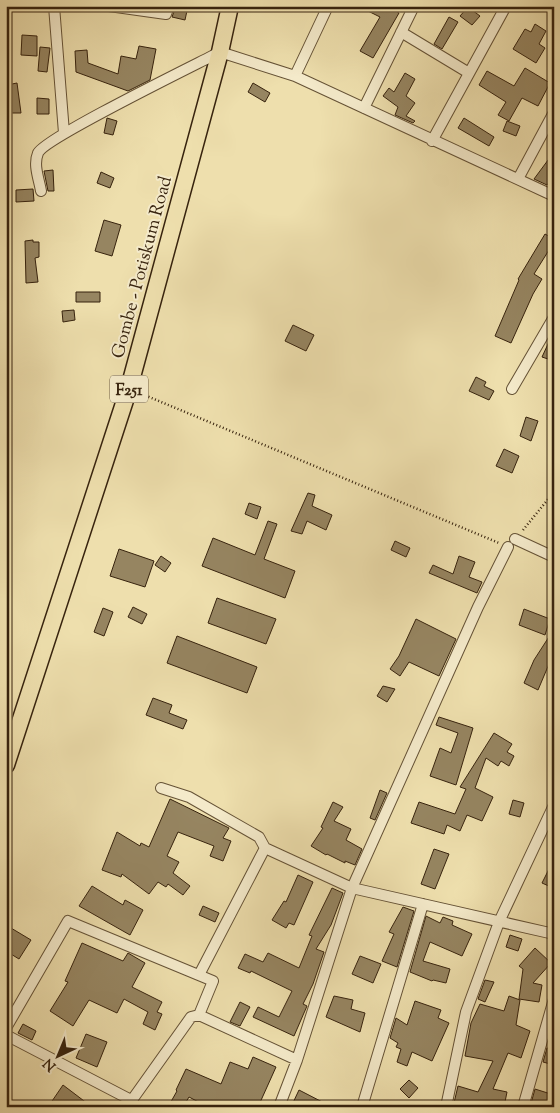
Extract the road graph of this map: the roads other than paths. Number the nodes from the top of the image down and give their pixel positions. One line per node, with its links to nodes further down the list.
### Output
1 (54, 6): 14 (street)
2 (109, 6): 3 (street)
3 (169, 6)
4 (230, 6): 9 (main road, Gombe - Potiskum Road / F251)
5 (328, 6): 11 (street)
6 (414, 6): 8 (street)
7 (506, 6): 10 (street)
8 (401, 32): 10 (street); 12 (street)
9 (220, 52): 11 (street); 14 (street); 22 (main road, Gombe - Potiskum Road / F251)
10 (469, 73): 15 (street)
11 (295, 76): 12 (street)
12 (364, 108): 15 (street)
13 (554, 112): 16 (street)
14 (64, 133): 17 (street)
15 (432, 141): 16 (street)
16 (518, 178): 18 (street)
17 (41, 191)
18 (554, 196)
19 (554, 317): 20 (street)
20 (512, 388)
21 (554, 557): 26 (street)
22 (6, 765)
23 (161, 788): 25 (street)
24 (554, 805): 28 (street)
25 (265, 848): 26 (street); 30 (street)
26 (352, 888): 27 (street); 35 (street)
27 (423, 904): 28 (street); 38 (street)
28 (499, 922): 29 (street); 39 (street)
29 (554, 934)
30 (199, 975): 32 (street); 33 (street)
31 (554, 999): 40 (street)
32 (199, 1015): 35 (street); 36 (street)
33 (6, 1028)
34 (6, 1035): 36 (street)
35 (297, 1060): 37 (street)
36 (129, 1103)
37 (279, 1107)
38 (362, 1107)
39 (446, 1107)
40 (522, 1107)

